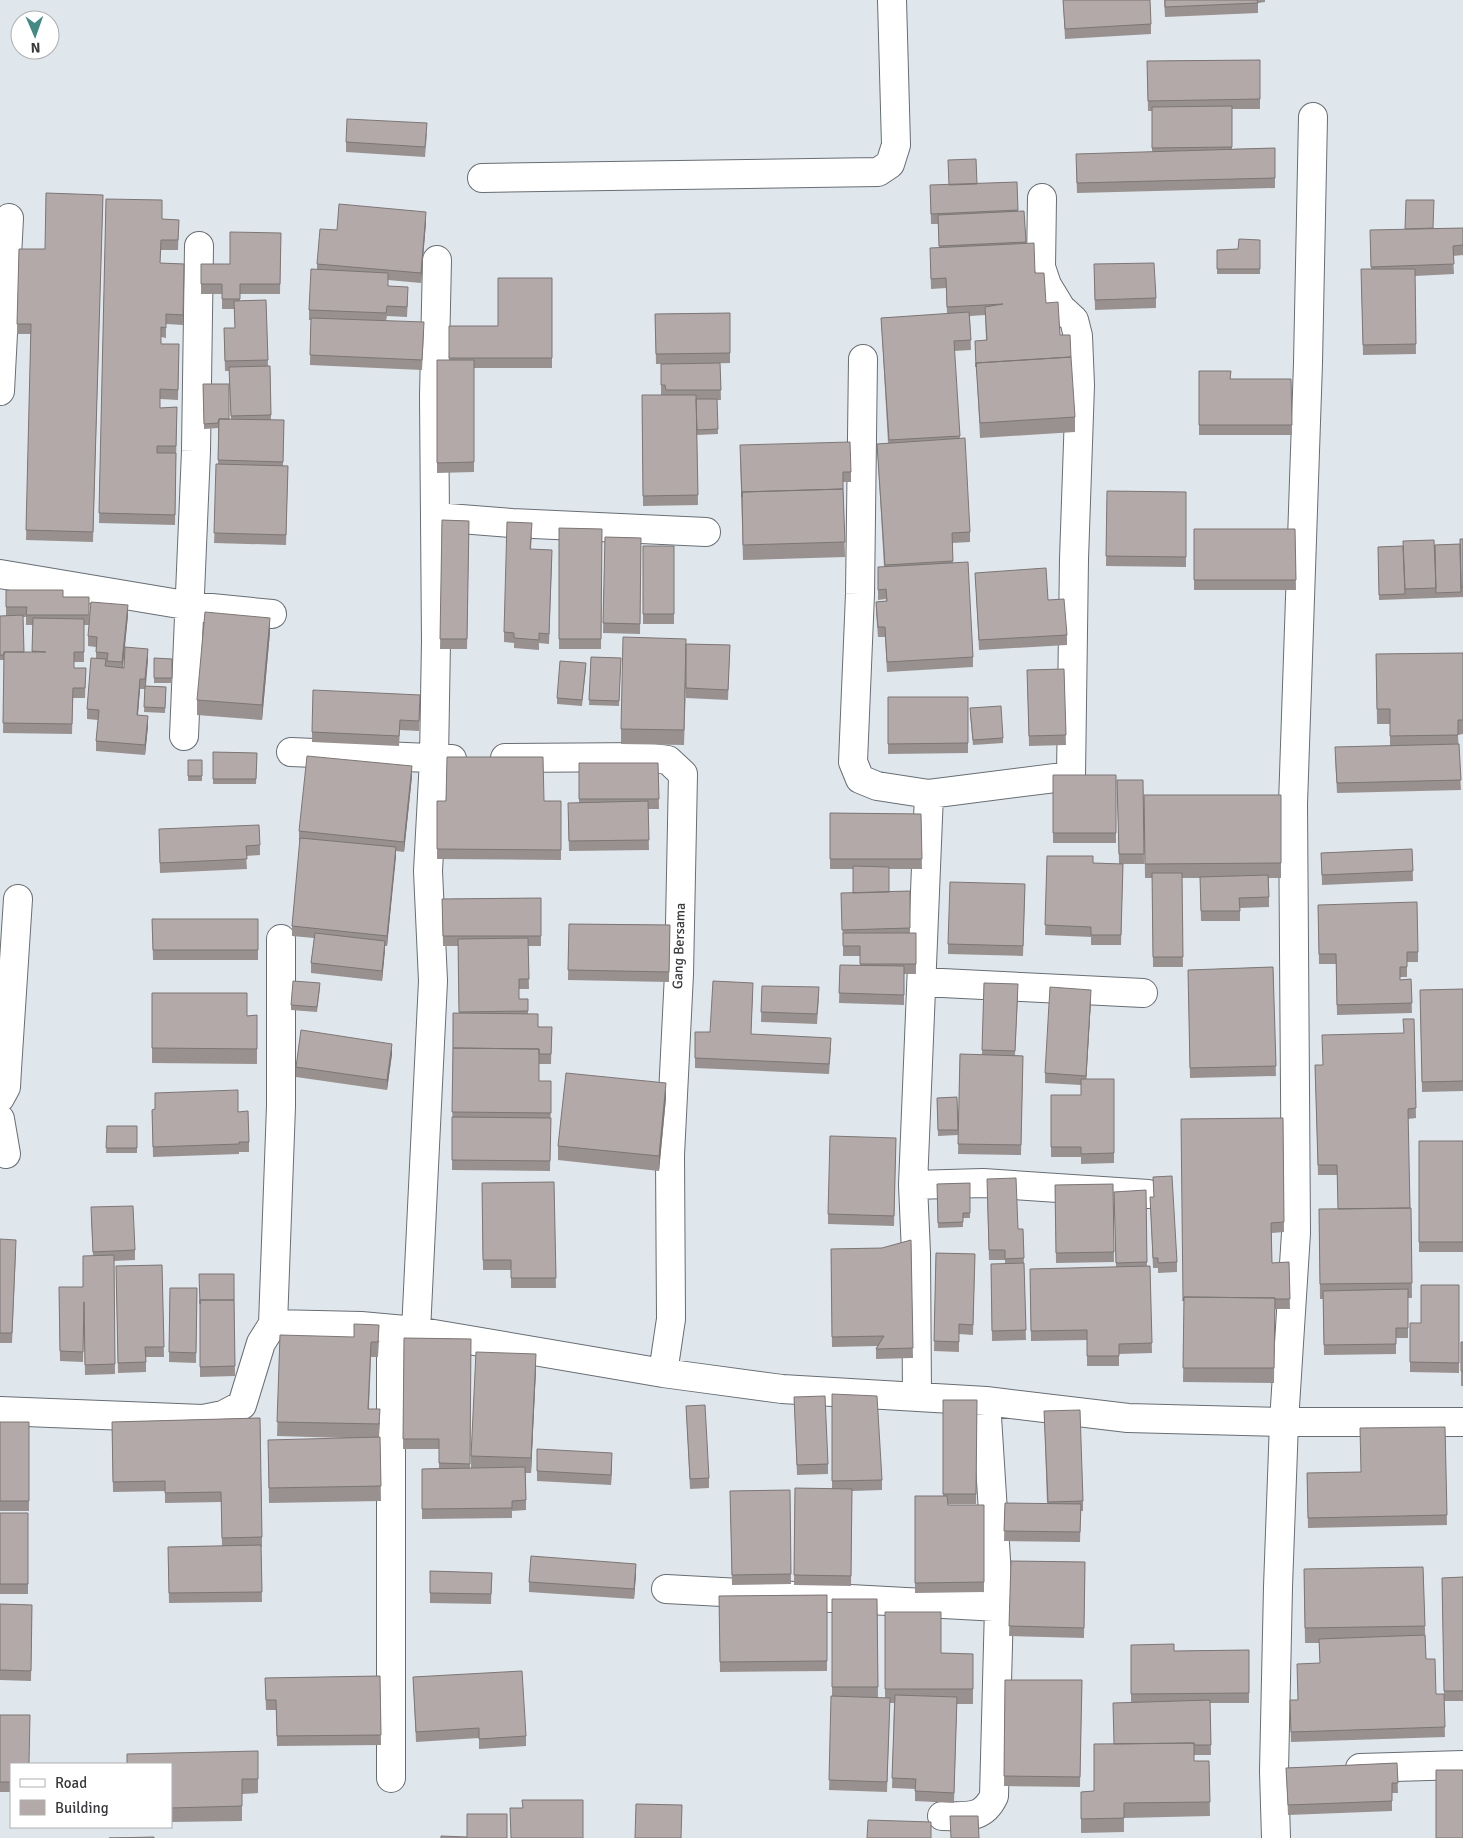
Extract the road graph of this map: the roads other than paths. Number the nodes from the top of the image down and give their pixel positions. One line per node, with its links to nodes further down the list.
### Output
1 (892, 0): 3 (street)
2 (1313, 117): 34 (street)
3 (482, 178)
4 (1042, 198): 18 (street)
5 (9, 218): 9 (street)
6 (199, 246): 13 (street)
7 (437, 260): 10 (street)
8 (863, 359): 18 (street)
9 (0, 391)
10 (435, 517): 11 (street); 17 (street)
11 (706, 532)
12 (0, 574): 13 (street)
13 (191, 606): 14 (street); 15 (street)
14 (272, 614)
15 (184, 736)
16 (291, 752): 17 (street, Gang Bersama)
17 (434, 759): 29 (street); 30 (street, Gang Bersama)
18 (929, 794): 21 (street)
19 (18, 899): 23 (street)
20 (281, 939): 28 (street)
21 (922, 982): 22 (street); 26 (street)
22 (1143, 993)
23 (0, 1098)
24 (0, 1119): 25 (street)
25 (6, 1154)
26 (913, 1185): 27 (street); 31 (street)
27 (1148, 1194)
28 (273, 1324): 29 (street); 33 (street)
29 (404, 1330): 30 (street); 40 (street)
30 (663, 1373): 31 (street)
31 (917, 1396): 32 (street)
32 (986, 1401): 34 (street); 37 (street)
33 (0, 1411)
34 (1284, 1422): 35 (street); 42 (street)
35 (1463, 1422)
36 (666, 1589): 37 (street)
37 (999, 1607): 41 (street)
38 (1463, 1764): 39 (street)
39 (1334, 1769)
40 (391, 1778)
41 (942, 1816)
42 (1276, 1838)

